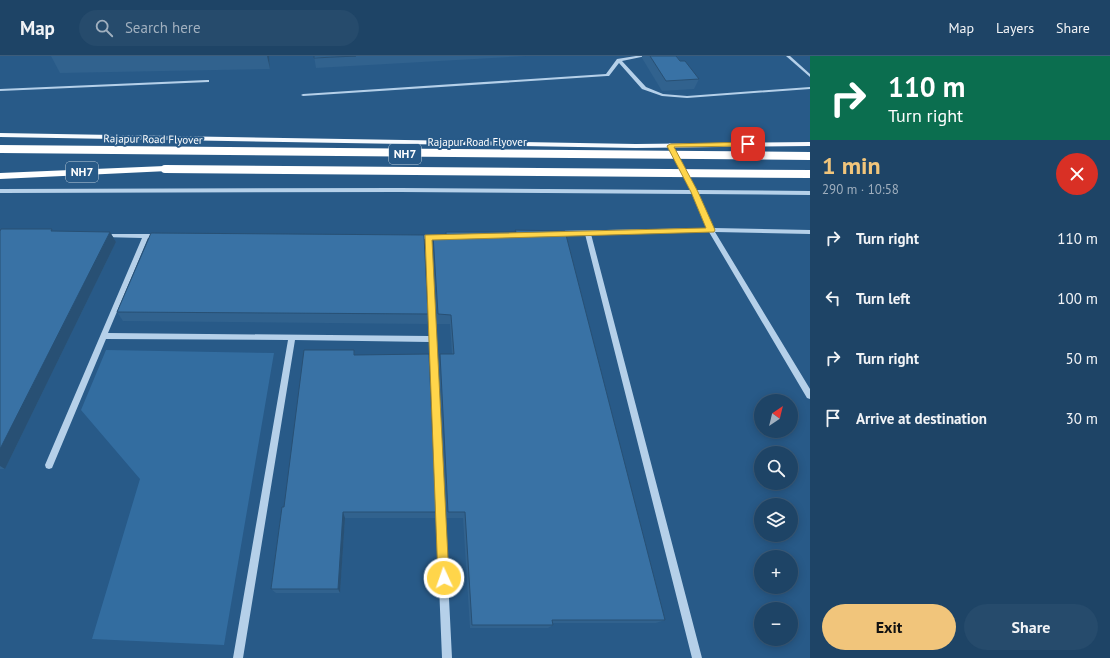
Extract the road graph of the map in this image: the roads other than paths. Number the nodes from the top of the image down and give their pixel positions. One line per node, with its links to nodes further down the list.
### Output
1 (644, 56): 3 (street)
2 (788, 56): 4 (street)
3 (619, 60): 6 (street); 8 (street)
4 (810, 76)
5 (207, 81): 7 (street)
6 (810, 88)
7 (0, 90)
8 (304, 95)
9 (0, 135): 11 (main road)
10 (810, 144): 11 (main road)
11 (670, 146): 17 (street)
12 (0, 149): 13 (highway, Rajapur Road Flyover / NH7, bridge)
13 (810, 156)
14 (810, 174): 15 (highway, NH7, bridge)
15 (0, 176)
16 (0, 191): 17 (street)
17 (694, 192): 18 (street); 19 (street)
18 (810, 193)
19 (711, 230): 20 (street); 21 (street); 32 (street)
20 (587, 232): 22 (street); 36 (street)
21 (810, 232)
22 (547, 234)
23 (99, 236): 24 (street)
24 (146, 236): 25 (street); 29 (street)
25 (161, 236)
26 (452, 236): 28 (street)
27 (412, 237): 28 (street)
28 (428, 237): 31 (street)
29 (103, 336): 30 (street); 33 (street)
30 (292, 338): 31 (street); 34 (street)
31 (432, 339): 35 (street)
32 (810, 396)
33 (49, 465)
34 (238, 658)
35 (447, 658)
36 (697, 658)

